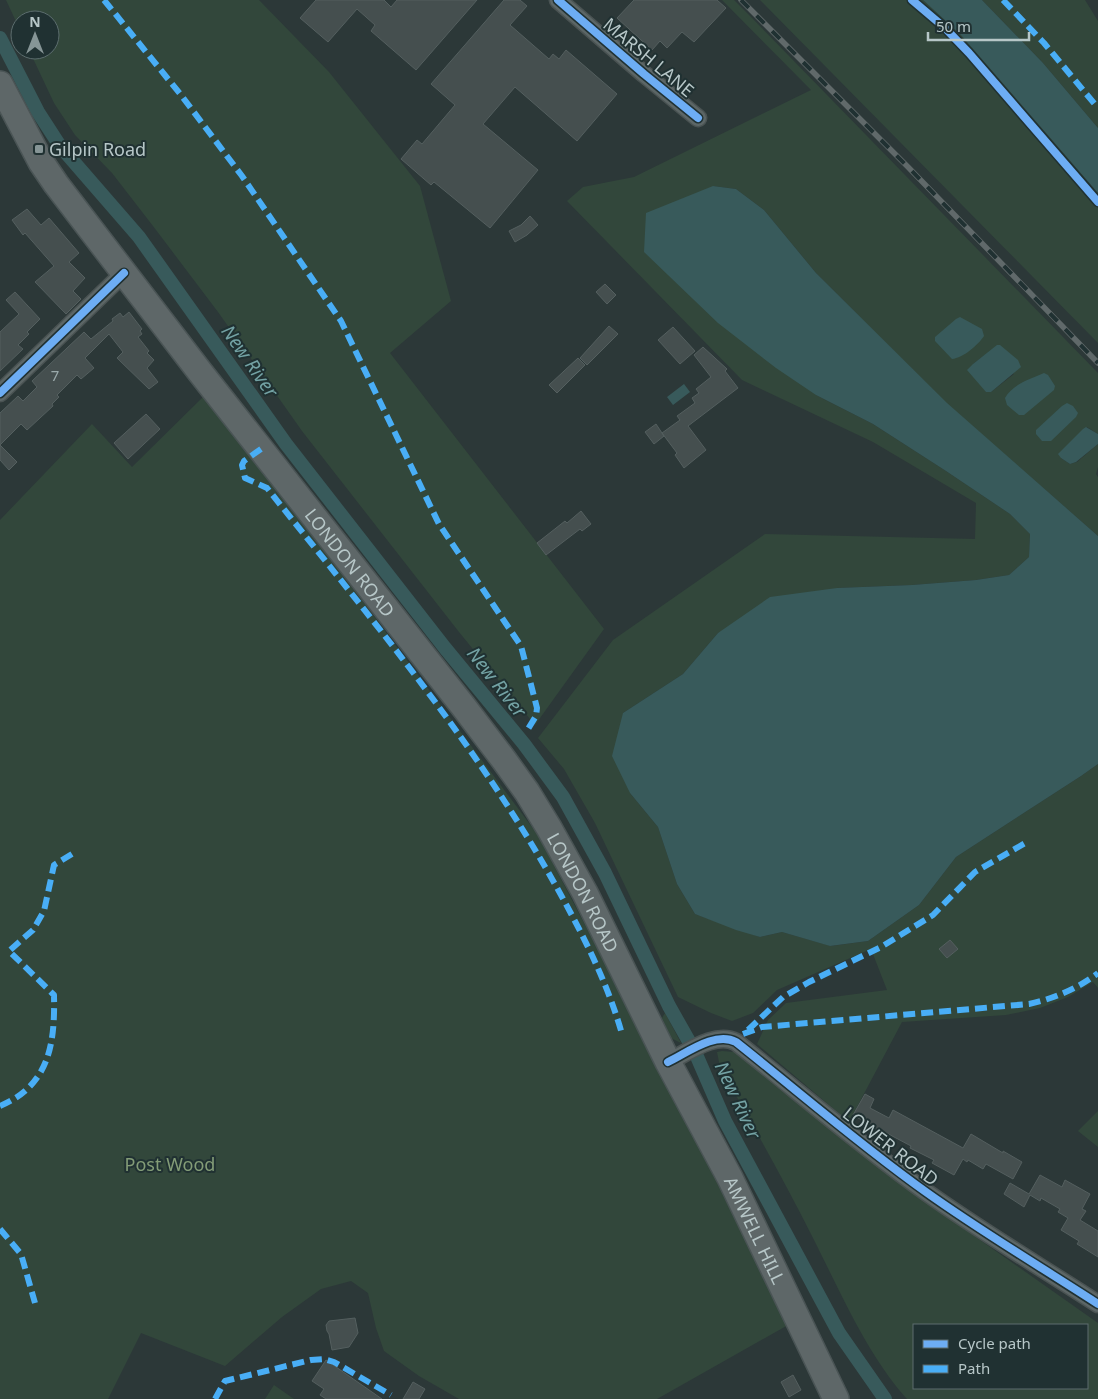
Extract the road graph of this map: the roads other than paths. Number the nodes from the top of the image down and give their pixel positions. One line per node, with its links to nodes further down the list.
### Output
1 (558, 0): 3 (street, MARSH LANE)
2 (0, 84): 4 (main road, LONDON ROAD)
3 (698, 118)
4 (124, 273): 5 (street); 6 (main road, LONDON ROAD)
5 (0, 393)
6 (677, 1058): 7 (street, LOWER ROAD); 8 (main road, AMWELL HILL)
7 (1098, 1304)
8 (836, 1399)

